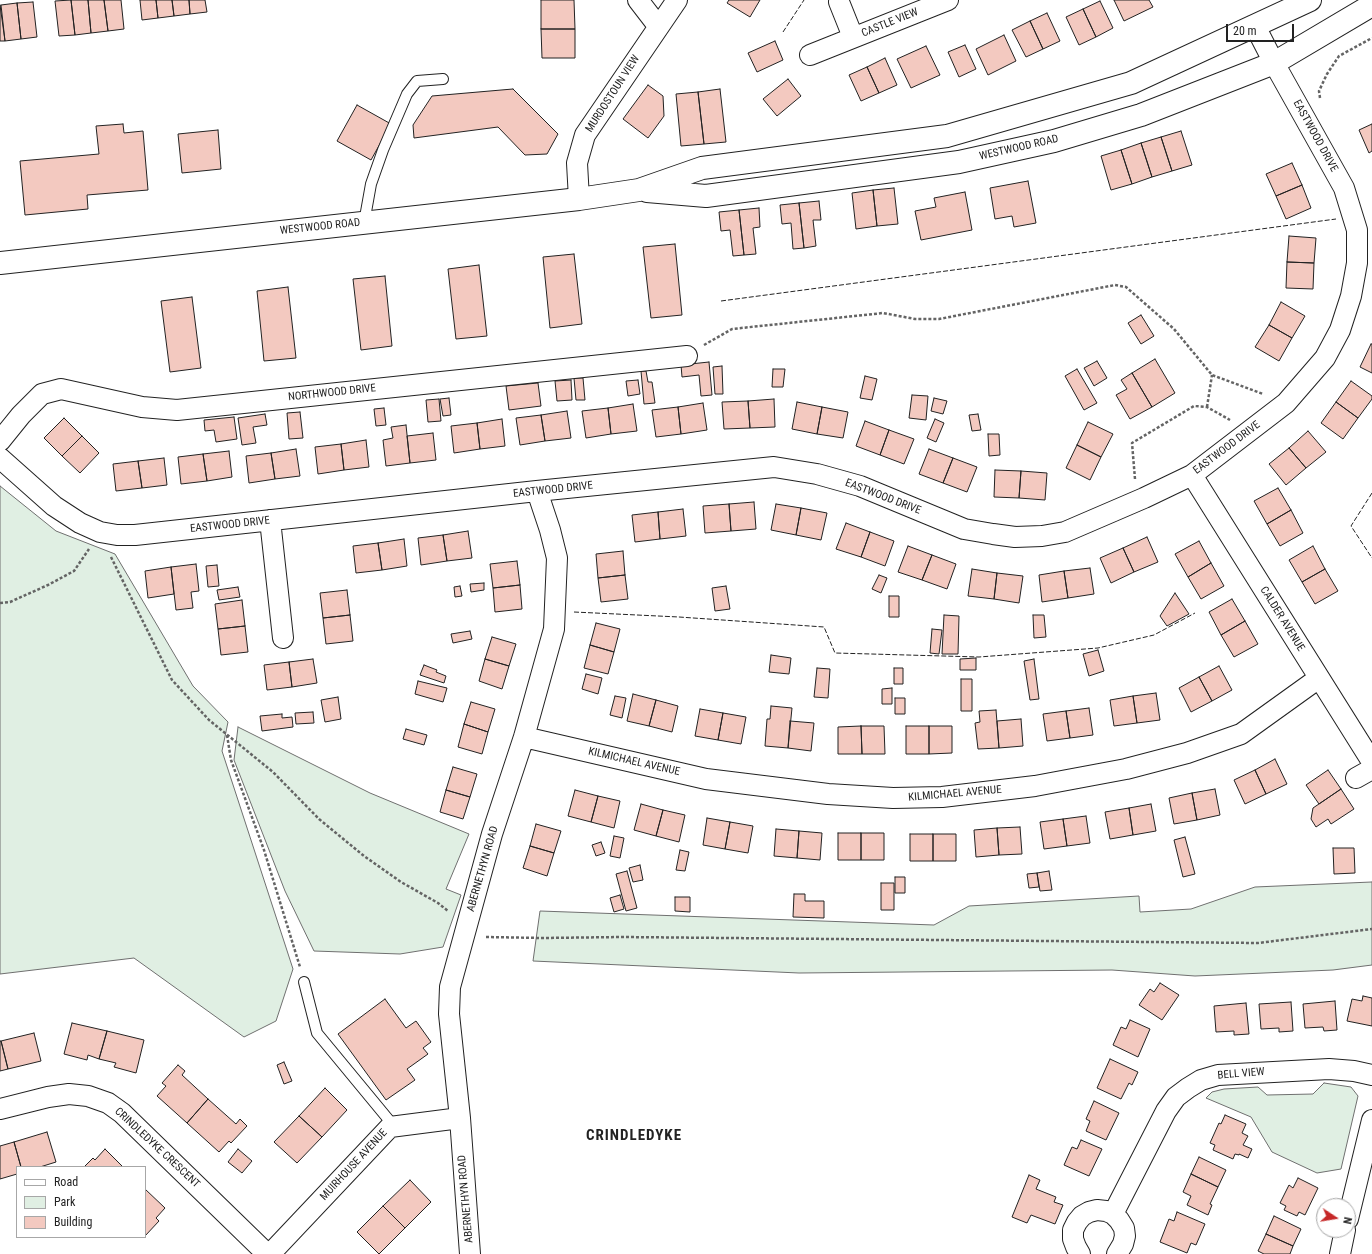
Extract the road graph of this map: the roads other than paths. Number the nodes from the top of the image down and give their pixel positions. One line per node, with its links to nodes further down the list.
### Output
1 (638, 0): 7 (street)
2 (677, 0): 7 (street, MURDOSTOUN VIEW)
3 (948, 0): 9 (street, CASTLE VIEW)
4 (1310, 0): 8 (main road, WESTWOOD ROAD)
5 (839, 2): 9 (street, CASTLE VIEW)
6 (1372, 5): 11 (main road, WESTWOOD ROAD)
7 (658, 26): 14 (street, MURDOSTOUN VIEW)
8 (1256, 26): 11 (street, EASTWOOD DRIVE); 13 (main road, WESTWOOD ROAD)
9 (854, 37): 10 (street, CASTLE VIEW)
10 (810, 55)
11 (1274, 62): 13 (main road, WESTWOOD ROAD); 20 (street, EASTWOOD DRIVE)
12 (443, 79): 15 (lane)
13 (640, 190): 14 (main road, WESTWOOD ROAD)
14 (579, 199): 15 (main road, WESTWOOD ROAD)
15 (364, 223): 16 (main road, WESTWOOD ROAD)
16 (0, 263)
17 (687, 356): 18 (street, NORTHWOOD DRIVE)
18 (0, 441)
19 (0, 458): 22 (street, EASTWOOD DRIVE)
20 (1192, 475): 21 (street, EASTWOOD DRIVE); 24 (street, CALDER AVENUE)
21 (538, 491): 22 (street, EASTWOOD DRIVE); 25 (street, ABERNETHYN ROAD)
22 (270, 520): 23 (street)
23 (283, 638)
24 (1319, 678): 25 (street, KILMICHAEL AVENUE); 26 (street, CALDER AVENUE)
25 (524, 737): 30 (street, ABERNETHYN ROAD)
26 (1372, 762)
27 (304, 982): 32 (lane)
28 (1372, 1075): 34 (street, BELL VIEW)
29 (0, 1109): 36 (street, CRINDLEDYKE CRESCENT)
30 (460, 1118): 32 (street, MUIRHOUSE AVENUE); 37 (street, ABERNETHYN ROAD)
31 (1372, 1120): 33 (street)
32 (393, 1125): 36 (street, MUIRHOUSE AVENUE)
33 (1353, 1198)
34 (1113, 1214): 38 (street); 39 (street)
35 (1343, 1238): 40 (street)
36 (268, 1254)
37 (470, 1254)
38 (1080, 1254)
39 (1117, 1254)
40 (1340, 1254)

